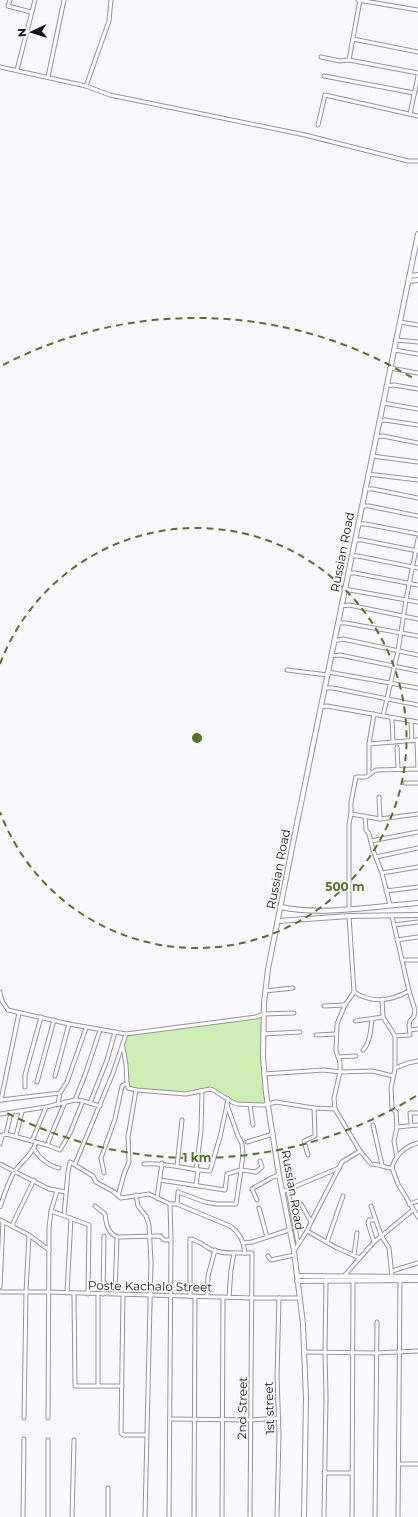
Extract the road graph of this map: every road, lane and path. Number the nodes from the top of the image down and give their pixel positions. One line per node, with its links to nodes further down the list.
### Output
1 (10, 0): 7 (street)
2 (34, 0): 7 (street)
3 (64, 0): 16 (street)
4 (111, 0): 17 (street)
5 (359, 0): 6 (street); 8 (street)
6 (418, 10)
7 (31, 12): 13 (street)
8 (353, 39): 9 (street); 11 (street)
9 (418, 52)
10 (321, 57): 11 (street)
11 (349, 60): 14 (street)
12 (0, 67): 13 (street)
13 (17, 70): 16 (street)
14 (418, 74): 18 (street)
15 (324, 76): 18 (street)
16 (48, 77): 17 (street)
17 (86, 86): 22 (street)
18 (414, 93): 19 (street)
19 (410, 114): 20 (street); 21 (street)
20 (418, 116)
21 (318, 125)
22 (418, 161)
23 (418, 234): 25 (main road, Russian Road)
24 (418, 275): 25 (main road)
25 (409, 279): 26 (main road); 27 (main road, Russian Road)
26 (418, 280)
27 (400, 322): 28 (street); 29 (main road, Russian Road)
28 (418, 325)
29 (396, 340): 30 (street); 31 (main road, Russian Road)
30 (418, 342)
31 (394, 350): 32 (street); 33 (main road, Russian Road)
32 (418, 354)
33 (390, 368): 34 (street); 35 (main road, Russian Road)
34 (418, 373)
35 (386, 386): 36 (street); 37 (main road, Russian Road)
36 (418, 389)
37 (383, 403): 38 (street); 39 (main road, Russian Road)
38 (418, 409)
39 (379, 421): 40 (street); 41 (main road, Russian Road)
40 (418, 425)
41 (376, 437): 42 (street); 43 (main road, Russian Road)
42 (418, 443)
43 (372, 456): 44 (street); 45 (main road, Russian Road)
44 (418, 462)
45 (368, 474): 46 (street); 47 (main road, Russian Road)
46 (418, 480)
47 (365, 489): 48 (street); 49 (main road, Russian Road)
48 (418, 498)
49 (362, 506): 50 (street); 51 (main road, Russian Road)
50 (418, 516)
51 (358, 524): 52 (street); 54 (main road, Russian Road)
52 (418, 534)
53 (418, 539): 55 (street)
54 (355, 540): 55 (street); 56 (main road, Russian Road)
55 (417, 551): 57 (street)
56 (351, 556): 57 (street); 59 (main road, Russian Road)
57 (412, 567): 58 (street); 60 (street)
58 (418, 568)
59 (348, 573): 60 (street); 62 (main road, Russian Road)
60 (409, 584): 61 (street); 63 (street)
61 (418, 586)
62 (344, 590): 63 (street); 65 (main road, Russian Road)
63 (406, 600): 64 (street); 66 (street)
64 (418, 602)
65 (341, 606): 66 (street); 68 (main road, Russian Road)
66 (403, 616): 67 (street); 69 (street)
67 (418, 619)
68 (338, 623): 69 (street); 71 (main road, Russian Road)
69 (401, 633): 70 (street); 72 (street)
70 (418, 636)
71 (334, 641): 72 (street); 74 (main road, Russian Road)
72 (398, 651): 73 (street); 75 (street)
73 (418, 654)
74 (331, 656): 75 (street); 78 (main road, Russian Road)
75 (393, 666): 77 (street); 79 (street)
76 (287, 670): 78 (street)
77 (418, 671)
78 (328, 673): 79 (street); 80 (main road, Russian Road)
79 (389, 682): 81 (street); 82 (street)
80 (325, 688): 82 (street); 84 (main road, Russian Road)
81 (418, 688)
82 (386, 698): 83 (street); 86 (street)
83 (418, 705)
84 (321, 707): 85 (street); 115 (main road, Russian Road)
85 (374, 714): 86 (street); 93 (street)
86 (383, 716): 87 (street)
87 (392, 718): 88 (street); 92 (street)
88 (411, 721): 89 (street); 91 (street)
89 (418, 722)
90 (417, 740): 91 (street); 96 (street)
91 (412, 741): 92 (street)
92 (393, 742): 93 (street)
93 (370, 744): 97 (street)
94 (397, 747): 95 (street)
95 (398, 769): 96 (street); 97 (street)
96 (418, 769)
97 (369, 775): 101 (street)
98 (405, 783): 99 (street)
99 (418, 783)
100 (379, 797): 104 (street)
101 (351, 814): 103 (street); 116 (street)
102 (418, 814): 104 (street)
103 (365, 816): 104 (street); 106 (street)
104 (380, 819)
105 (418, 832): 106 (street)
106 (371, 840): 108 (street)
107 (418, 848): 108 (street)
108 (376, 857): 110 (street)
109 (418, 867): 110 (street)
110 (382, 873): 112 (street)
111 (418, 887): 112 (street)
112 (386, 891): 114 (street)
113 (418, 903): 114 (main road)
114 (390, 905): 116 (main road)
115 (281, 907): 116 (main road); 120 (main road, Russian Road)
116 (349, 909)
117 (418, 915): 119 (main road)
118 (349, 916): 119 (main road); 120 (main road); 131 (street)
119 (392, 916): 122 (street)
120 (278, 921): 128 (main road, Russian Road)
121 (418, 922): 122 (street)
122 (394, 925): 124 (street)
123 (418, 937): 124 (street)
124 (397, 940): 125 (street)
125 (402, 960): 126 (street); 129 (street)
126 (418, 960)
127 (293, 988): 128 (street)
128 (265, 991): 141 (main road, Russian Road)
129 (409, 991): 132 (street); 134 (street)
130 (0, 992): 133 (street)
131 (354, 992): 132 (street); 136 (street)
132 (382, 999): 143 (street)
133 (2, 1001): 137 (street); 139 (street)
134 (412, 1003): 135 (street); 142 (street)
135 (418, 1003)
136 (345, 1005): 138 (street); 157 (street)
137 (0, 1006)
138 (324, 1006)
139 (19, 1013): 144 (street); 177 (street)
140 (294, 1013): 141 (street)
141 (264, 1014): 155 (street); 156 (main road, Russian Road)
142 (416, 1015): 152 (street)
143 (383, 1017): 145 (street); 159 (street)
144 (41, 1018): 146 (street); 172 (street)
145 (372, 1019): 147 (street); 161 (street)
146 (54, 1020): 148 (street); 170 (street)
147 (356, 1021)
148 (69, 1024): 149 (street); 168 (street)
149 (86, 1028): 151 (street); 175 (street)
150 (418, 1029): 152 (street)
151 (100, 1030): 153 (street); 178 (street)
152 (410, 1030): 159 (street)
153 (115, 1032): 155 (street); 181 (street)
154 (300, 1032): 156 (street)
155 (126, 1034): 160 (street)
156 (263, 1034): 167 (main road, Russian Road)
157 (336, 1034): 158 (street); 163 (street)
158 (316, 1035)
159 (395, 1036): 165 (street)
160 (123, 1047): 171 (street); 186 (street)
161 (363, 1050)
162 (356, 1056): 163 (street)
163 (338, 1057): 166 (street)
164 (418, 1061): 165 (street)
165 (395, 1069): 169 (street)
166 (340, 1072): 167 (street); 169 (street); 189 (street)
167 (264, 1074): 185 (main road, Russian Road)
168 (55, 1076)
169 (393, 1076): 199 (street)
170 (37, 1082)
171 (127, 1083): 173 (street); 227 (street)
172 (25, 1087)
173 (136, 1090): 174 (street); 237 (street)
174 (202, 1091): 176 (street); 224 (street)
175 (60, 1093): 177 (street); 182 (street)
176 (228, 1099): 183 (street); 184 (street)
177 (1, 1100)
178 (75, 1100): 179 (street); 180 (street)
179 (83, 1101): 181 (street); 209 (street)
180 (65, 1102): 182 (street); 209 (street)
181 (90, 1103): 186 (street)
182 (58, 1104): 187 (street)
183 (227, 1104): 224 (street); 225 (street)
184 (250, 1105): 185 (street); 196 (street)
185 (269, 1105): 188 (street); 201 (main road, Russian Road)
186 (100, 1106): 216 (street)
187 (46, 1108): 190 (street); 204 (street)
188 (314, 1108): 189 (street); 212 (street)
189 (335, 1109): 211 (street)
190 (22, 1112): 193 (street); 203 (street)
191 (418, 1113): 198 (street)
192 (0, 1114): 193 (street)
193 (11, 1114): 200 (street)
194 (182, 1120): 219 (street)
195 (418, 1124): 198 (street)
196 (253, 1125)
197 (373, 1125): 220 (street)
198 (411, 1125): 199 (street)
199 (397, 1127): 213 (street)
200 (6, 1134): 202 (street); 203 (street)
201 (273, 1134): 206 (street); 228 (main road, Russian Road)
202 (1, 1136): 208 (street)
203 (16, 1136): 204 (street)
204 (32, 1141): 205 (street)
205 (36, 1142): 209 (street); 210 (street)
206 (247, 1142)
207 (418, 1143): 213 (street)
208 (0, 1144)
209 (47, 1144)
210 (34, 1149): 221 (street); 226 (street)
211 (360, 1151): 220 (street); 222 (street)
212 (308, 1155)
213 (397, 1157): 223 (street)
214 (260, 1161): 225 (street)
215 (0, 1164): 226 (street)
216 (75, 1164): 234 (street); 237 (street)
217 (144, 1164): 218 (street)
218 (162, 1164): 219 (street); 230 (street)
219 (177, 1166): 224 (street)
220 (382, 1166): 223 (street)
221 (59, 1168)
222 (339, 1168): 232 (street); 257 (street)
223 (392, 1168): 244 (street)
224 (197, 1170): 231 (street)
225 (241, 1170): 231 (street); 243 (street)
226 (15, 1171): 229 (street); 247 (street)
227 (104, 1173)
228 (279, 1175): 235 (main road, Russian Road); 240 (street)
229 (34, 1180): 233 (street); 258 (street)
230 (160, 1180): 231 (street); 239 (street)
231 (196, 1185)
232 (288, 1190): 235 (street); 248 (street)
233 (56, 1191): 234 (street); 251 (street)
234 (66, 1192): 252 (street)
235 (282, 1192): 259 (main road, Russian Road)
236 (136, 1195): 237 (street); 239 (street); 265 (street)
237 (118, 1196)
238 (343, 1196): 269 (street)
239 (157, 1198): 242 (street)
240 (257, 1200)
241 (418, 1200): 244 (street)
242 (170, 1204): 243 (street); 268 (street)
243 (177, 1204): 271 (street)
244 (410, 1204): 250 (street)
245 (95, 1206): 266 (street)
246 (371, 1206): 255 (street)
247 (0, 1207)
248 (292, 1207): 257 (street); 272 (street)
249 (259, 1208): 267 (street)
250 (413, 1210): 253 (street); 263 (street)
251 (51, 1211): 252 (street); 273 (street)
252 (64, 1215): 254 (street)
253 (418, 1217)
254 (70, 1218): 295 (street); 297 (street)
255 (375, 1220): 263 (street); 270 (street)
256 (2, 1221): 258 (street); 291 (street)
257 (310, 1222): 260 (street)
258 (13, 1226): 262 (street)
259 (290, 1230): 267 (street); 277 (main road, Russian Road)
260 (307, 1231): 269 (street); 272 (street)
261 (357, 1234): 278 (street)
262 (29, 1235): 273 (street); 293 (street)
263 (381, 1235): 270 (street); 282 (street)
264 (104, 1236): 299 (street)
265 (150, 1236): 266 (street); 268 (street); 302 (street)
266 (117, 1237): 300 (street)
267 (267, 1237): 271 (street)
268 (171, 1240): 303 (street)
269 (327, 1242): 278 (street)
270 (374, 1242): 280 (street)
271 (243, 1243): 276 (street)
272 (298, 1244): 277 (street)
273 (49, 1250): 294 (street)
274 (215, 1250): 275 (street); 304 (street); 306 (street)
275 (234, 1253): 276 (street); 308 (street)
276 (245, 1253): 309 (street, 2nd Street)
277 (294, 1253): 279 (street); 286 (main road, Russian Road)
278 (354, 1255): 280 (street)
279 (268, 1256)
280 (360, 1258): 283 (street)
281 (418, 1263): 282 (street)
282 (392, 1271): 284 (street)
283 (344, 1276): 284 (main road); 286 (main road)
284 (392, 1276): 285 (main road)
285 (418, 1276)
286 (297, 1278): 287 (main road); 311 (main road, Russian Road)
287 (326, 1280): 288 (main road); 316 (street)
288 (353, 1280): 289 (main road); 317 (street)
289 (400, 1280): 290 (main road); 314 (street)
290 (418, 1280)
291 (0, 1287)
292 (0, 1292): 293 (street, Poste Kachalo Street)
293 (26, 1292): 294 (street, Poste Kachalo Street); 321 (street)
294 (48, 1292): 295 (street, Poste Kachalo Street); 322 (street)
295 (66, 1293): 296 (street, Poste Kachalo Street)
296 (74, 1293): 297 (street, Poste Kachalo Street); 319 (street)
297 (88, 1294): 298 (street, Poste Kachalo Street)
298 (98, 1294): 299 (street, Poste Kachalo Street); 319 (street)
299 (103, 1294): 300 (street, Poste Kachalo Street)
300 (116, 1294): 301 (street, Poste Kachalo Street)
301 (123, 1294): 302 (street, Poste Kachalo Street); 320 (street)
302 (149, 1295): 303 (street, Poste Kachalo Street); 328 (street)
303 (171, 1296): 304 (street, Poste Kachalo Street); 324 (street)
304 (190, 1296): 305 (street, Poste Kachalo Street)
305 (195, 1296): 306 (street, Poste Kachalo Street); 325 (street)
306 (207, 1296): 307 (street, Poste Kachalo Street)
307 (223, 1297): 308 (street, Poste Kachalo Street); 326 (street)
308 (230, 1297): 309 (street, Poste Kachalo Street)
309 (252, 1298): 310 (street, Poste Kachalo Street); 327 (street, 2nd Street)
310 (279, 1298): 311 (street, Poste Kachalo Street); 323 (street, 1st street)
311 (300, 1298): 315 (main road, Russian Road)
312 (377, 1322): 318 (street)
313 (418, 1350): 314 (street)
314 (400, 1351): 318 (street); 332 (street)
315 (304, 1352): 316 (street); 347 (main road, Russian Road)
316 (325, 1352): 317 (street); 334 (street)
317 (352, 1352): 318 (street); 335 (street)
318 (376, 1353): 350 (street)
319 (98, 1386): 320 (street)
320 (122, 1386): 328 (street)
321 (24, 1418)
322 (48, 1418)
323 (279, 1418): 327 (street); 346 (street, 1st street)
324 (170, 1419): 325 (street); 342 (street)
325 (194, 1419): 326 (street); 343 (street)
326 (222, 1419): 327 (street); 344 (street)
327 (251, 1420): 345 (street, 2nd Street)
328 (146, 1435): 341 (street)
329 (24, 1439): 337 (street)
330 (48, 1440): 338 (street)
331 (74, 1440): 339 (street)
332 (399, 1464): 333 (street); 351 (street)
333 (418, 1464)
334 (324, 1473): 335 (street); 348 (street)
335 (352, 1473): 349 (street)
336 (108, 1488): 340 (street)
337 (23, 1517)
338 (48, 1517)
339 (72, 1517)
340 (108, 1517)
341 (145, 1517)
342 (169, 1517)
343 (194, 1517)
344 (222, 1517)
345 (250, 1517)
346 (277, 1517)
347 (304, 1517)
348 (324, 1517)
349 (352, 1517)
350 (375, 1517)
351 (398, 1517)

